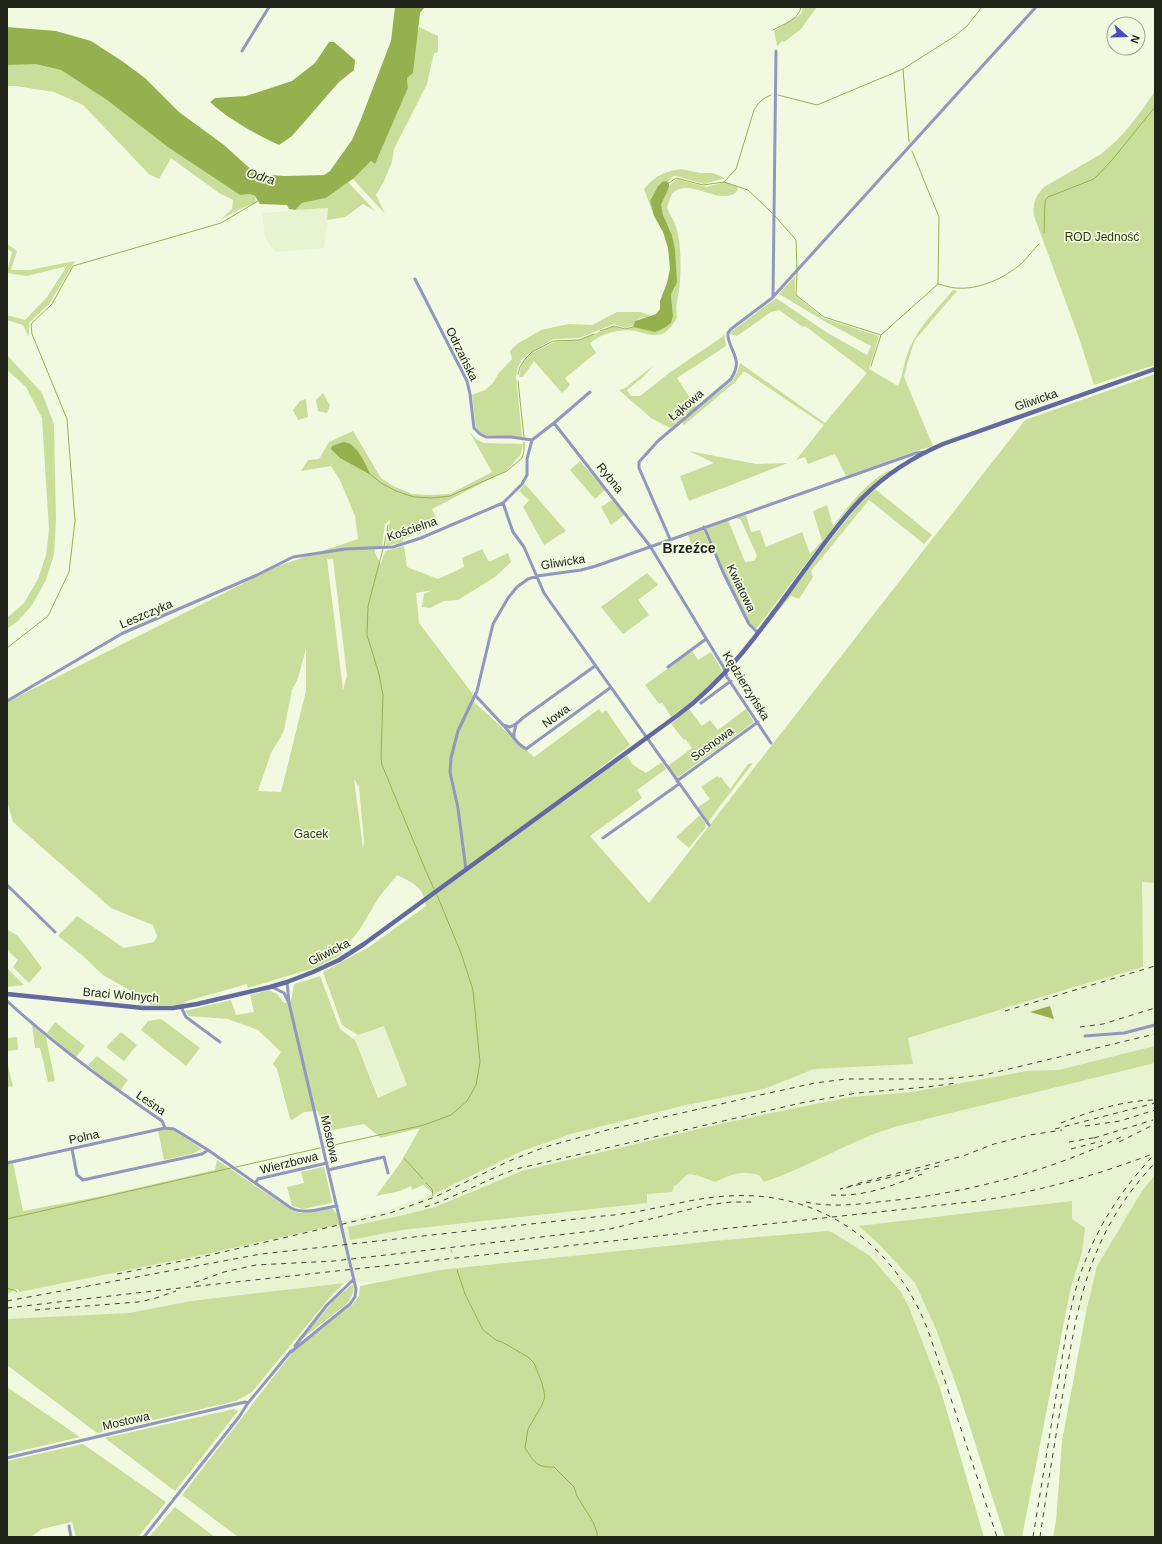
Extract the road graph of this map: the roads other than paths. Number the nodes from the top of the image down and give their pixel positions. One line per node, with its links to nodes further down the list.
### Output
1 (269, 7): 3 (street)
2 (1036, 7): 6 (street)
3 (242, 51)
4 (776, 51): 6 (street)
5 (415, 279): 10 (street, Odrzańska)
6 (772, 298): 16 (street, Łąkowa)
7 (1155, 369): 11 (main road, Gliwicka)
8 (590, 392): 9 (street)
9 (554, 423): 10 (street); 17 (street, Rybna)
10 (532, 440): 14 (street)
11 (925, 452): 12 (street, Gliwicka); 13 (main road, Gliwicka)
12 (895, 460): 13 (street); 15 (street, Gliwicka)
13 (899, 468): 20 (main road, Gliwicka)
14 (503, 503): 18 (street, Kościelna); 19 (street)
15 (704, 527): 16 (street, Gliwicka); 20 (street, Kwiatowa)
16 (670, 539): 17 (street, Gliwicka)
17 (650, 546): 19 (street, Gliwicka); 21 (street, Kędzierzyńska)
18 (298, 556): 28 (street, Leszczyka)
19 (537, 576): 22 (street); 27 (street, Gliwicka)
20 (757, 632): 24 (main road, Gliwicka)
21 (706, 639): 23 (street); 24 (street, Kędzierzyńska)
22 (595, 666): 26 (street); 33 (street, Nowa)
23 (668, 667)
24 (726, 672): 25 (street, Kędzierzyńska); 36 (main road, Gliwicka)
25 (731, 681): 31 (street); 32 (street, Kędzierzyńska)
26 (610, 688): 35 (street, Nowa); 36 (street)
27 (475, 695): 29 (street, Gliwicka); 30 (street, Nowa)
28 (7, 701)
29 (472, 702): 30 (street); 41 (street, Gliwicka)
30 (481, 702): 34 (street, Nowa)
31 (701, 703)
32 (758, 722): 37 (street, Kędzierzyńska); 38 (street, Sosnowa)
33 (516, 724): 34 (street, Nowa); 35 (street)
34 (505, 727): 35 (street, Nowa)
35 (514, 737)
36 (647, 738): 38 (street); 41 (main road, Gliwicka)
37 (772, 743)
38 (678, 782): 39 (street); 40 (street)
39 (708, 825)
40 (603, 838)
41 (466, 870): 44 (main road, Gliwicka)
42 (7, 885): 43 (street)
43 (55, 932)
44 (286, 982): 45 (main road, Gliwicka); 46 (street); 49 (street, Mostowa)
45 (270, 987): 46 (street); 50 (main road, Gliwicka)
46 (284, 993): 49 (street, Mostowa)
47 (7, 994): 50 (main road, Braci Wolnych)
48 (7, 1001): 54 (street, Leśna)
49 (289, 1003): 58 (street, Mostowa)
50 (181, 1007): 53 (street)
51 (1155, 1025): 52 (street)
52 (1085, 1036)
53 (220, 1042)
54 (165, 1128): 55 (street, Polna); 56 (street, Leśna)
55 (72, 1149): 56 (street); 57 (street, Polna)
56 (208, 1150): 61 (street, Leśna)
57 (7, 1163)
58 (327, 1163): 59 (street, Mostowa); 61 (street, Wierzbowa)
59 (328, 1170): 60 (street, Wierzbowa); 62 (street, Mostowa)
60 (388, 1173)
61 (256, 1182): 62 (street, Leśna)
62 (337, 1206): 63 (street, Mostowa)
63 (354, 1279): 64 (street, Mostowa); 64 (street, Mostowa)
64 (290, 1352): 65 (street, Mostowa)
65 (248, 1403): 66 (street, Mostowa); 69 (street, Mostowa)
66 (7, 1458)
67 (69, 1526): 68 (street)
68 (71, 1537)
69 (144, 1537)

